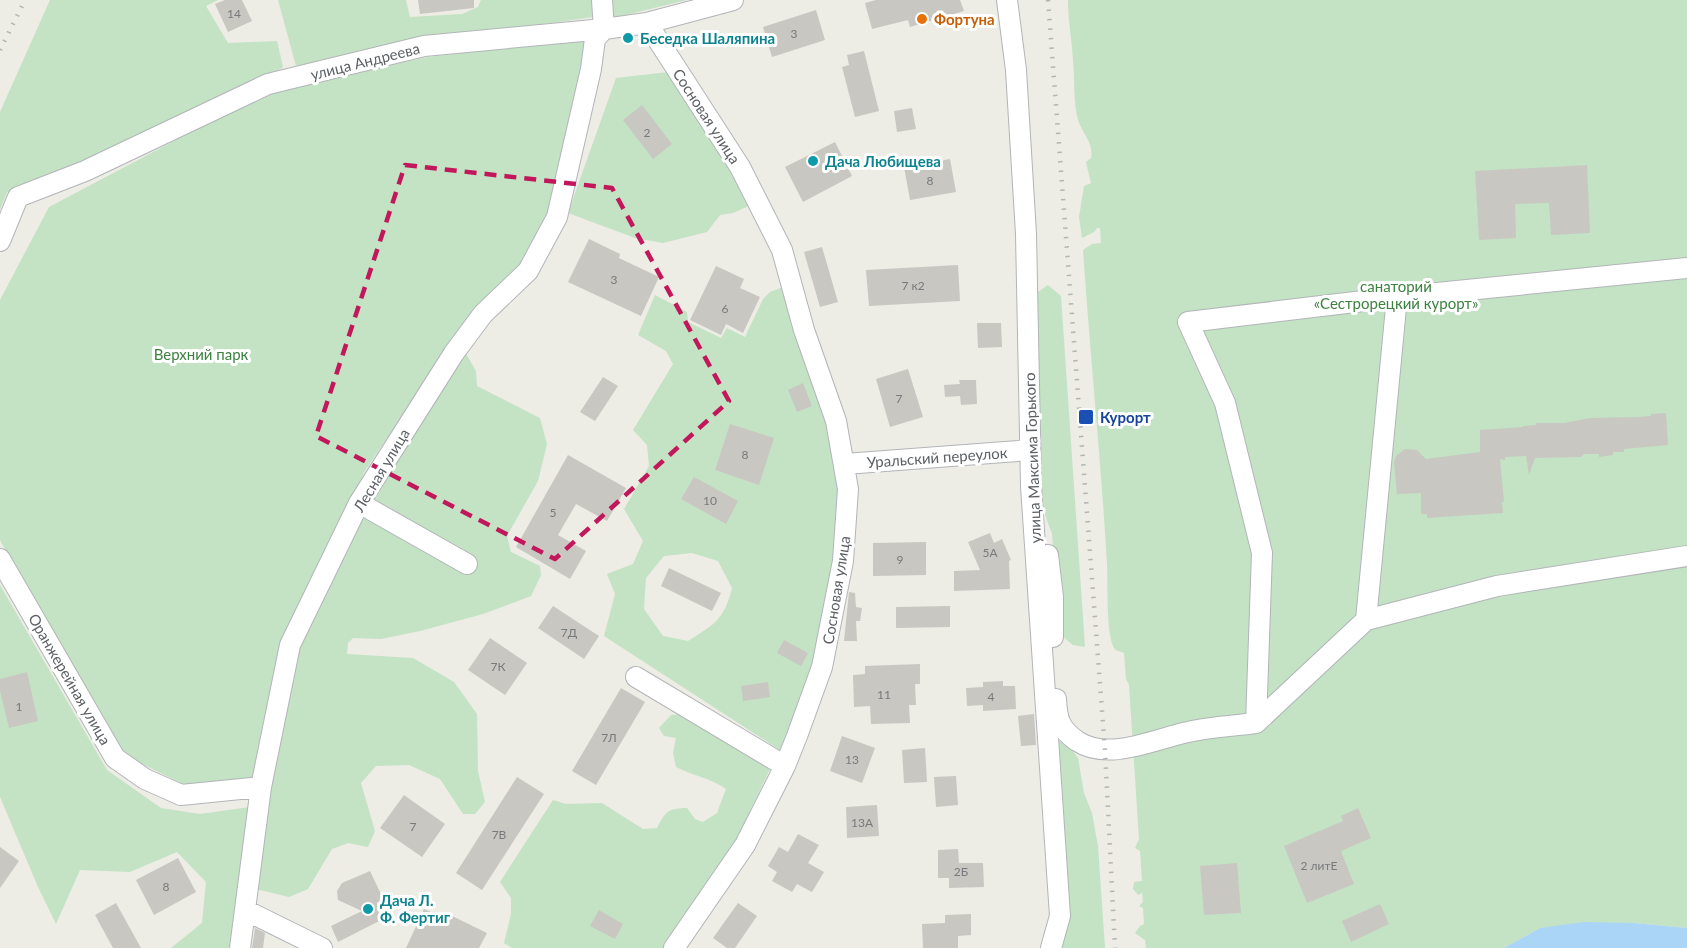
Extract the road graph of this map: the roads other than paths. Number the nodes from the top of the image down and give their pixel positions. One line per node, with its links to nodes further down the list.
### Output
1 (602, 0): 5 (street)
2 (733, 0): 4 (street, улица Андреева)
3 (1007, 0): 9 (street, улица Максима Горького)
4 (647, 23): 5 (street, улица Андреева); 10 (street, Сосновая улица)
5 (604, 29): 6 (street, улица Андреева); 12 (street, Лесная улица)
6 (0, 241)
7 (1687, 268): 8 (street)
8 (1397, 297): 16 (street); 18 (street)
9 (1030, 450): 10 (street, Уральский переулок); 11 (street, улица Максима Горького)
10 (845, 464): 19 (street, Сосновая улица)
11 (1031, 486): 18 (street); 25 (street, улица Максима Горького)
12 (359, 502): 15 (street); 20 (street, Лесная улица)
13 (1687, 556): 16 (street)
14 (0, 559): 20 (street, Оранжерейная улица)
15 (467, 564)
16 (1366, 620): 18 (street)
17 (636, 678): 19 (street)
18 (1256, 723)
19 (785, 766): 24 (street, Сосновая улица)
20 (261, 787): 21 (street, Лесная улица)
21 (245, 910): 22 (street, Лесная улица); 23 (street)
22 (240, 948)
23 (322, 948)
24 (674, 948)
25 (1051, 948)

